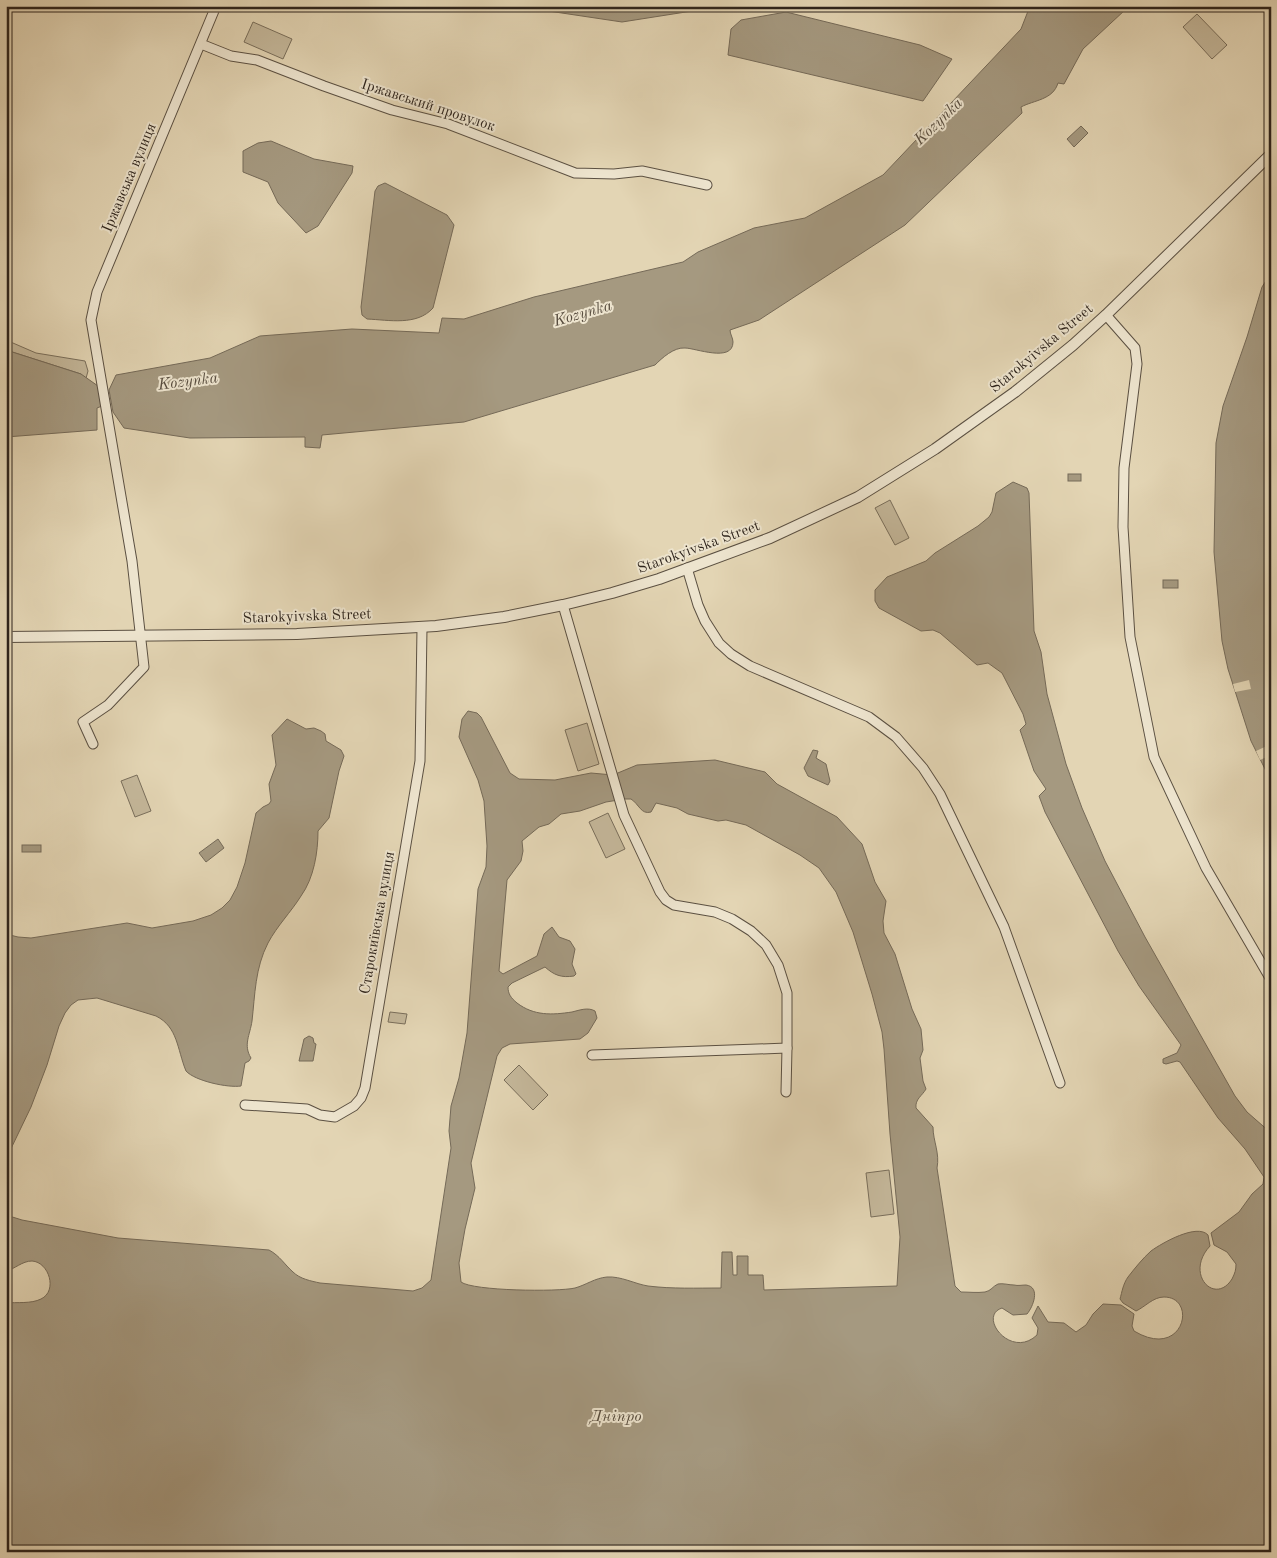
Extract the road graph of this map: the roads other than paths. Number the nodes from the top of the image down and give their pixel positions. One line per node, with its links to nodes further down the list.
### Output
1 (216, 6): 2 (street, Іржавська вулиця)
2 (201, 44): 4 (street, Іржавський провулок); 9 (street, Іржавська вулиця)
3 (1271, 154): 5 (street, Starokyivska Street)
4 (707, 185)
5 (1106, 314): 6 (street, Starokyivska Street); 12 (street)
6 (687, 568): 7 (street, Starokyivska Street); 15 (street)
7 (563, 605): 8 (street, Starokyivska Street); 13 (street)
8 (422, 628): 9 (street, Starokyivska Street); 17 (street, Старокиївська вулиця)
9 (141, 635): 10 (street, Starokyivska Street); 11 (street, Іржавська вулиця)
10 (6, 637)
11 (93, 744)
12 (1270, 978)
13 (787, 1048): 14 (street); 16 (street)
14 (592, 1055)
15 (1060, 1084)
16 (786, 1092)
17 (245, 1105)

